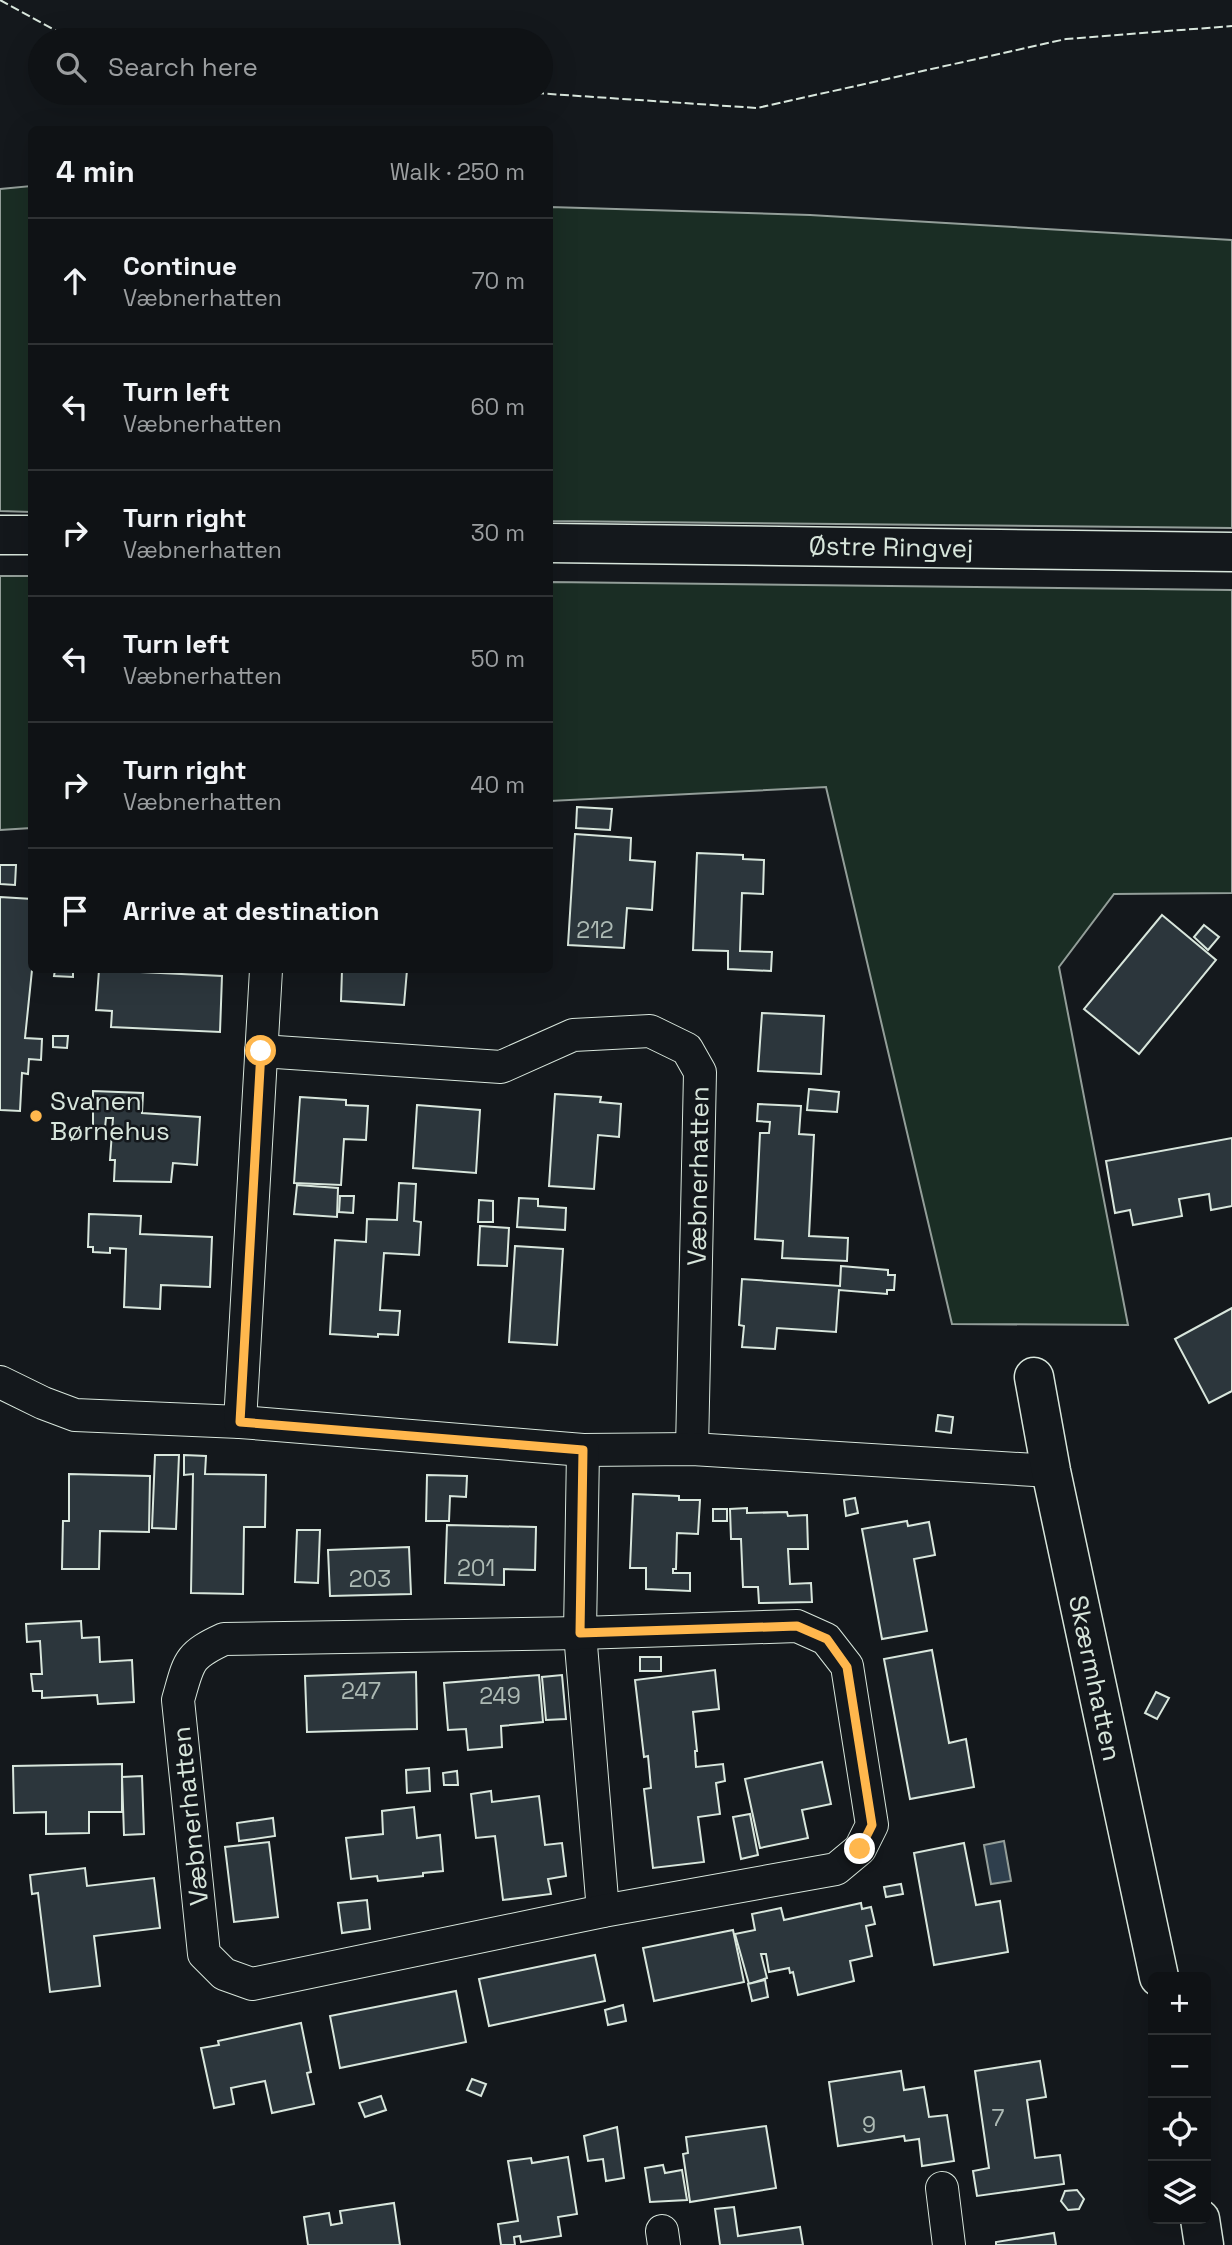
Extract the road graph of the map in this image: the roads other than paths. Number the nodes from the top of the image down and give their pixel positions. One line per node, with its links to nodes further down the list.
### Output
1 (0, 535): 2 (main road)
2 (28, 535)
3 (553, 543): 4 (main road, Østre Ringvej)
4 (1232, 552)
5 (266, 973): 6 (street)
6 (261, 1051): 9 (street); 11 (street, Væbnerhatten)
7 (1034, 1377): 12 (main road, Skærmhatten)
8 (0, 1382): 9 (street)
9 (240, 1422): 10 (street)
10 (583, 1450): 11 (street); 13 (street)
11 (692, 1450): 12 (street)
12 (1051, 1471): 15 (main road, Skærmhatten)
13 (580, 1633): 14 (street); 14 (street, Væbnerhatten); 14 (street, Væbnerhatten)
14 (603, 1912)
15 (1158, 1972)
16 (942, 2188): 18 (street)
17 (1201, 2224): 19 (main road)
18 (949, 2245)
19 (1204, 2245)

